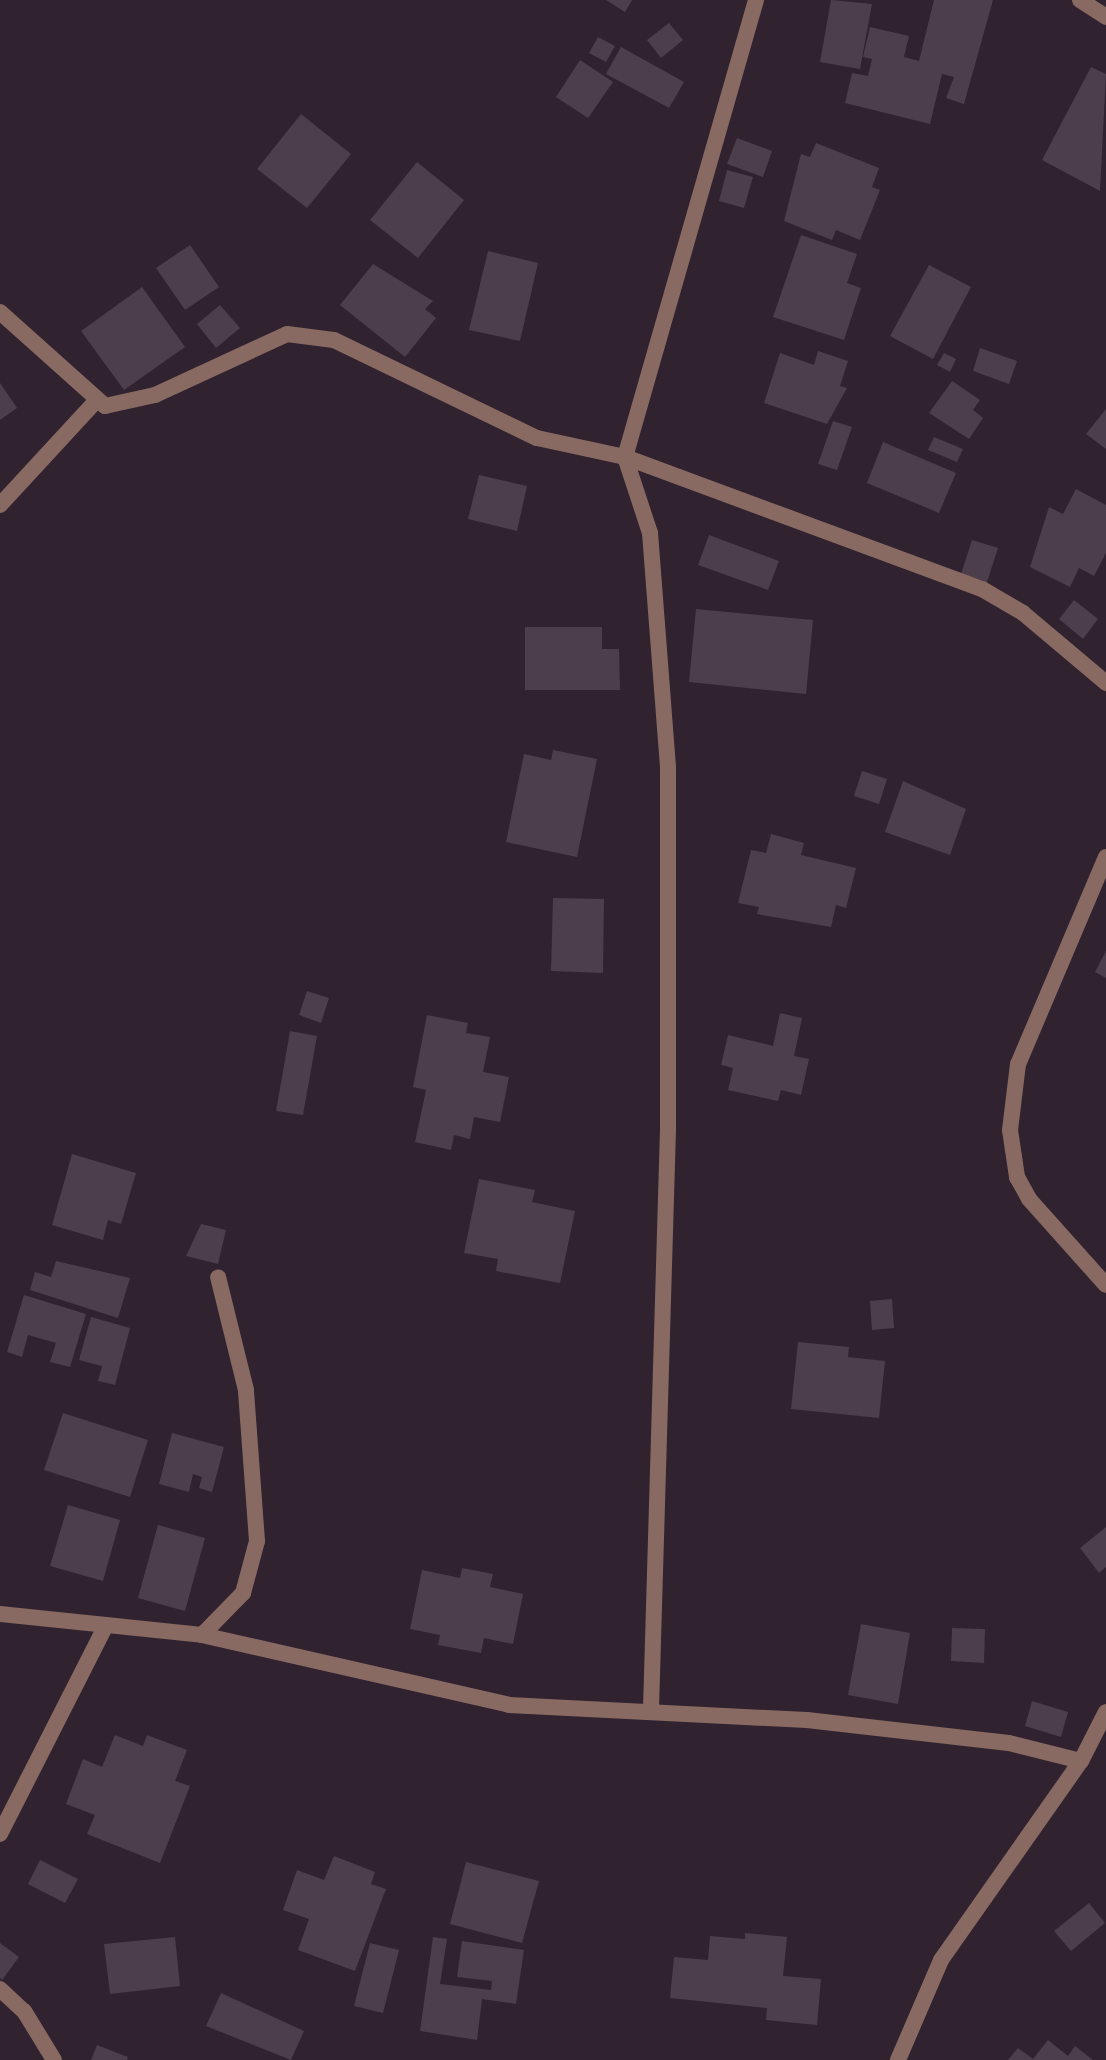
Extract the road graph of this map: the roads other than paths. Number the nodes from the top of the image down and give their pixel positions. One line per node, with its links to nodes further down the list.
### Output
1 (756, 0): 6 (street)
2 (1080, 0): 3 (street)
3 (1106, 17)
4 (0, 312): 5 (street)
5 (94, 403): 6 (street); 7 (street)
6 (625, 457): 8 (street); 15 (street)
7 (0, 505)
8 (1106, 683)
9 (1106, 857): 11 (street)
10 (218, 1277): 14 (street)
11 (1106, 1285)
12 (0, 1614): 13 (street)
13 (106, 1625): 14 (street); 18 (street)
14 (202, 1635): 15 (street)
15 (651, 1709): 17 (street)
16 (1106, 1712): 17 (street)
17 (1081, 1761): 21 (street)
18 (0, 1834)
19 (0, 1989): 20 (street)
20 (54, 2060)
21 (898, 2060)

